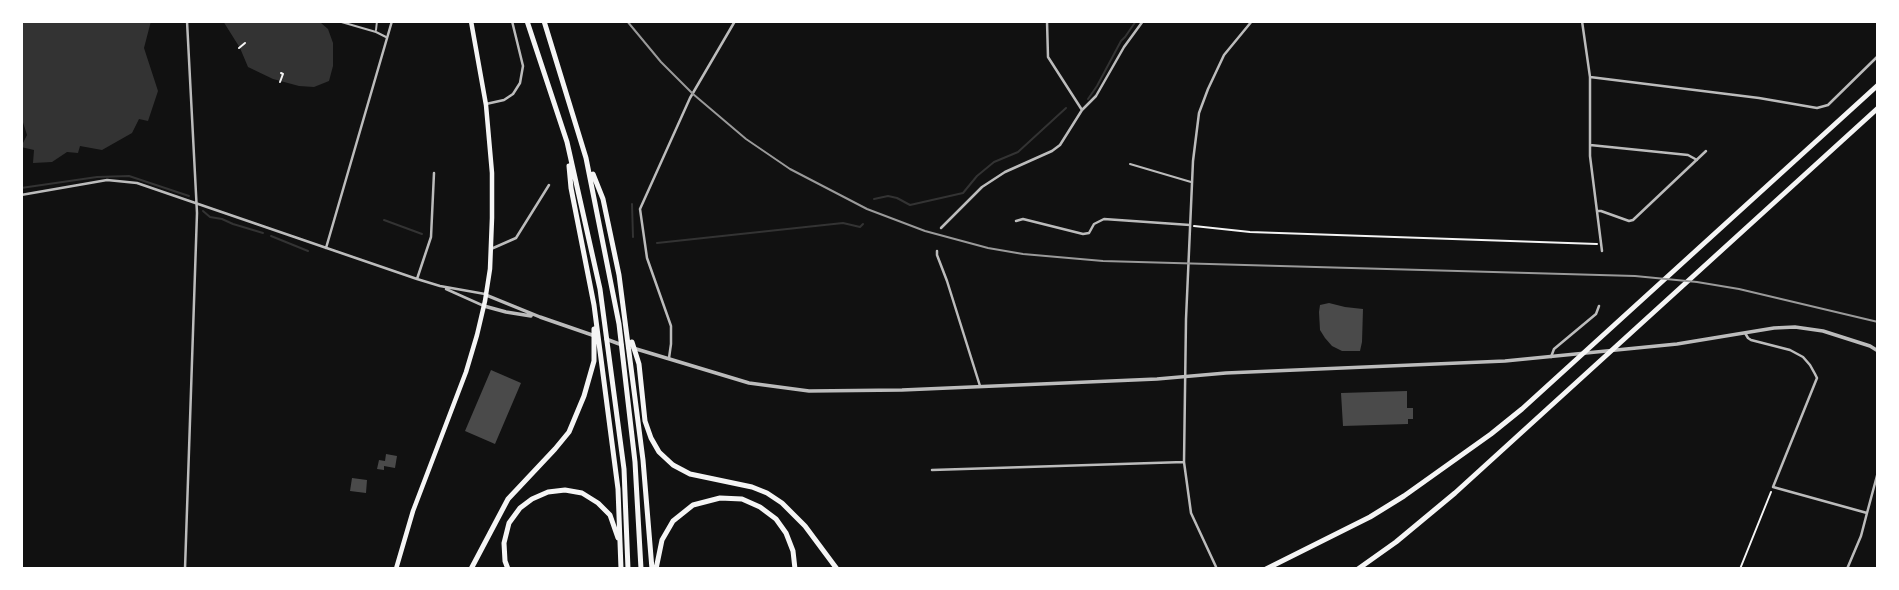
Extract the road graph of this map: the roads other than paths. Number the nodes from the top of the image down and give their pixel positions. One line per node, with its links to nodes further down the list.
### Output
1 (187, 21): 32 (street)
2 (338, 21): 14 (lane)
3 (377, 21): 14 (lane)
4 (392, 21): 15 (street)
5 (471, 21): 19 (main road)
6 (512, 21): 19 (street)
7 (527, 21): 22 (highway)
8 (544, 21): 25 (highway)
9 (735, 21): 52 (street)
10 (1047, 21): 21 (street)
11 (1143, 21): 21 (street)
12 (1252, 21): 29 (street)
13 (1582, 21): 17 (street)
14 (376, 32): 15 (lane)
15 (386, 37): 37 (street)
16 (1878, 56): 17 (street)
17 (1590, 77): 23 (street)
18 (1878, 85): 71 (highway)
19 (486, 105): 38 (main road)
20 (1878, 108): 72 (highway)
21 (1082, 110): 36 (street)
22 (567, 142): 44 (highway); 65 (highway)
23 (1590, 145): 26 (street); 33 (street)
24 (1706, 151): 26 (street)
25 (586, 158): 48 (highway); 66 (highway)
26 (1697, 160): 33 (street)
27 (1130, 164): 29 (lane)
28 (433, 173): 41 (street)
29 (1192, 182): 35 (street)
30 (549, 185): 38 (street)
31 (21, 195): 32 (street)
32 (196, 202): 37 (street); 60 (street)
33 (1598, 211): 40 (street)
34 (1016, 221): 35 (street)
35 (1189, 225): 53 (street)
36 (941, 228)
37 (326, 248): 41 (street)
38 (491, 249): 43 (main road)
39 (937, 251): 54 (street)
40 (1602, 251)
41 (416, 279): 42 (street)
42 (440, 286): 43 (street); 45 (street)
43 (486, 295): 45 (main road); 47 (street)
44 (594, 305): 59 (highway); 62 (highway)
45 (484, 306): 47 (street); 61 (main road)
46 (1600, 306): 51 (street)
47 (540, 317): 52 (street)
48 (628, 329): 67 (highway); 69 (highway)
49 (1745, 333): 50 (street); 51 (street); 58 (street)
50 (1878, 351)
51 (1551, 357): 53 (street)
52 (668, 359): 54 (street)
53 (1185, 377): 54 (street); 55 (street)
54 (980, 386)
55 (1184, 461): 56 (street); 70 (street)
56 (932, 470)
57 (1878, 472): 58 (street)
58 (1867, 513): 73 (street)
59 (621, 552): 63 (highway); 64 (highway)
60 (185, 569)
61 (396, 569)
62 (471, 569)
63 (508, 569)
64 (621, 569)
65 (628, 569)
66 (641, 569)
67 (654, 569): 68 (highway)
68 (795, 569)
69 (837, 569)
70 (1217, 569)
71 (1266, 569)
72 (1358, 569)
73 (1847, 569)

